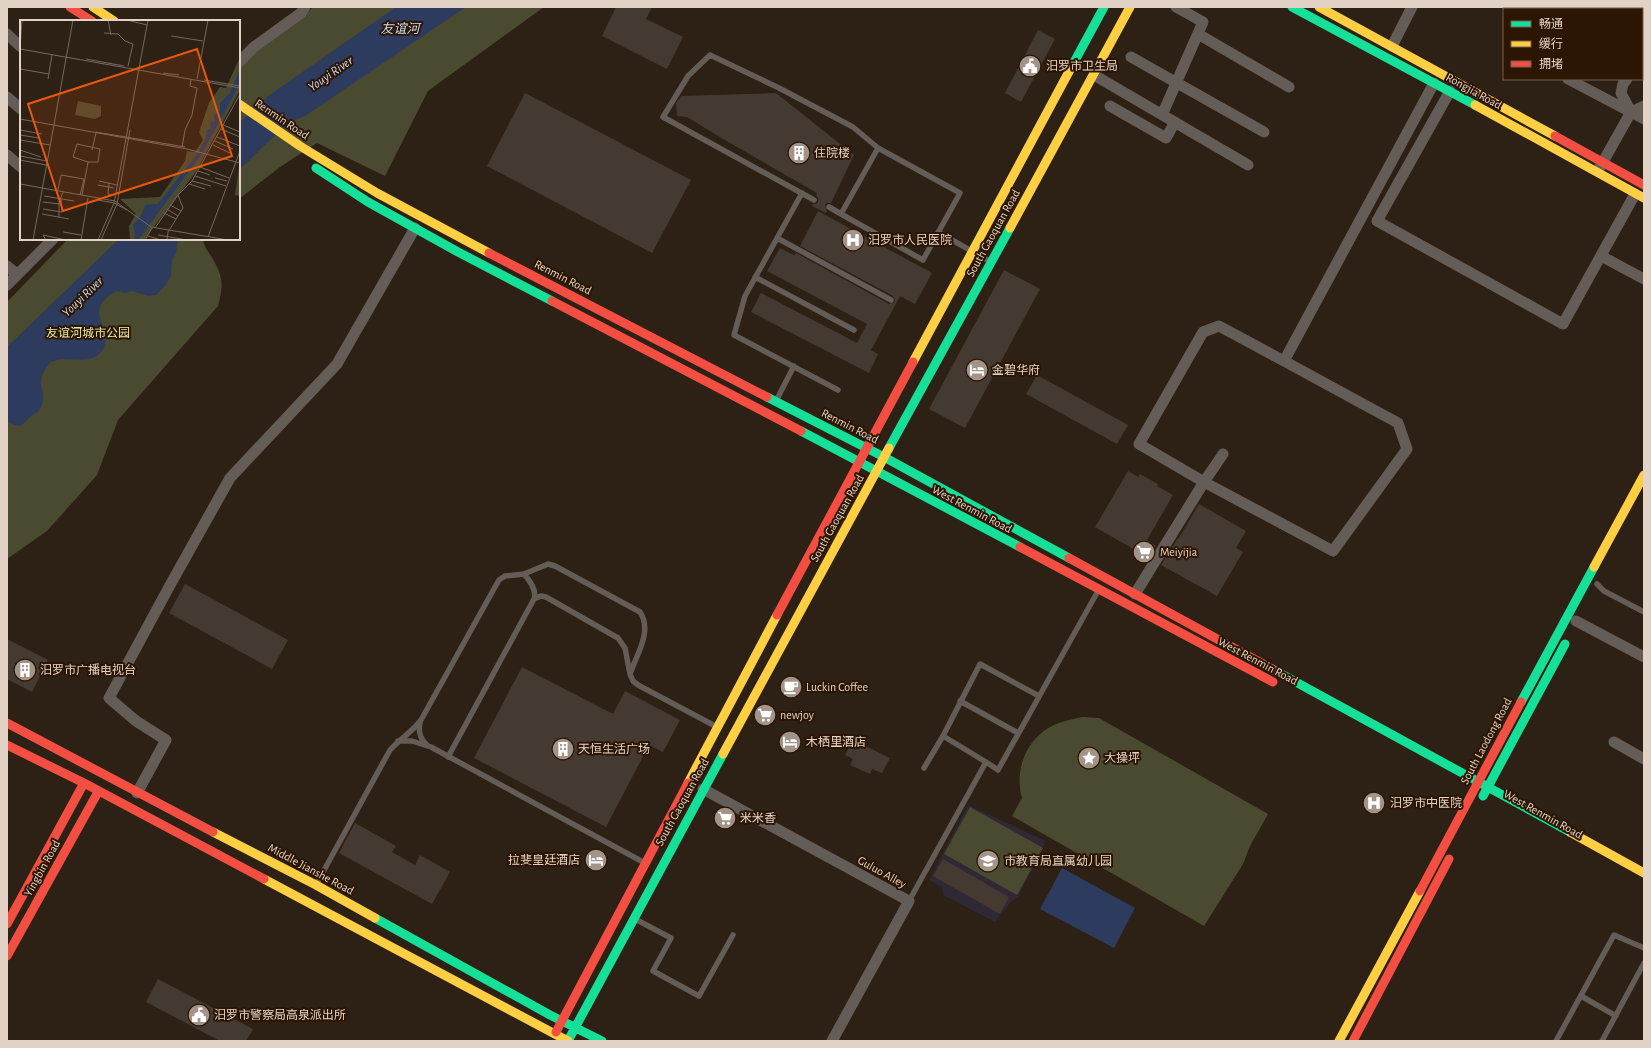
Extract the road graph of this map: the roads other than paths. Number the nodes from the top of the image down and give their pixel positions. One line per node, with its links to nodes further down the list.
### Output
1 (70, 7): 10 (street)
2 (93, 7): 11 (street)
3 (305, 7): 17 (street)
4 (1104, 7): 52 (street, South Gaoquan Road)
5 (1130, 7): 18 (street, South Gaoquan Road)
6 (1176, 7): 13 (street)
7 (1292, 7): 22 (street, Rongjia Road)
8 (1319, 7): 15 (street, Rongjia Road)
9 (1412, 7): 15 (street)
10 (90, 20)
11 (112, 20)
12 (7, 34): 14 (street)
13 (1198, 34): 21 (street); 23 (street)
14 (20, 46)
15 (1392, 46): 37 (street, Rongjia Road)
16 (1131, 57): 21 (street)
17 (240, 61)
18 (1094, 75): 31 (street); 54 (street, South Gaoquan Road)
19 (1570, 80): 30 (street)
20 (1626, 80): 30 (street)
21 (1177, 82): 31 (street); 34 (street)
22 (1434, 83): 24 (street, Rongjia Road); 62 (street)
23 (1289, 87)
24 (1450, 91): 41 (street, Rongjia Road); 53 (street)
25 (7, 97): 29 (street)
26 (240, 105): 65 (street, Renmin Road)
27 (1110, 106): 33 (street)
28 (1644, 106): 30 (street)
29 (20, 108)
30 (1631, 112): 32 (street); 37 (street)
31 (1162, 115): 33 (street)
32 (1644, 119)
33 (1175, 122): 40 (street)
34 (1264, 132)
35 (878, 148): 43 (lane); 47 (lane); 49 (lane)
36 (7, 155): 39 (street)
37 (1602, 161): 41 (street); 42 (street, Rongjia Road)
38 (309, 163): 48 (street)
39 (20, 166)
40 (1248, 166)
41 (1597, 173): 44 (street, Rongjia Road)
42 (1644, 185)
43 (802, 193): 45 (lane); 50 (lane)
44 (1640, 196): 53 (street)
45 (814, 200)
46 (829, 208): 47 (lane)
47 (841, 214): 49 (lane)
48 (415, 228): 69 (street); 110 (street)
49 (938, 232): 52 (lane)
50 (777, 238): 57 (lane); 60 (lane)
51 (52, 240): 56 (street)
52 (972, 251): 54 (lane); 66 (street, South Gaoquan Road)
53 (1601, 256): 58 (street)
54 (991, 262): 68 (street, South Gaoquan Road)
55 (7, 266): 56 (street)
56 (17, 274): 59 (street)
57 (755, 278): 61 (lane); 63 (lane)
58 (1644, 279)
59 (7, 285)
60 (891, 300)
61 (854, 330)
62 (1284, 361): 72 (street); 72 (street)
63 (794, 366): 64 (lane); 65 (lane)
64 (838, 390)
65 (776, 401): 66 (street, Renmin Road)
66 (866, 448): 68 (street, Renmin Road); 69 (street, South Gaoquan Road)
67 (1223, 454): 72 (street)
68 (884, 457): 70 (street, South Gaoquan Road); 75 (street, West Renmin Road)
69 (859, 462): 70 (street, West Renmin Road); 94 (street, South Gaoquan Road)
70 (876, 471): 79 (street, West Renmin Road); 108 (street, South Gaoquan Road)
71 (1644, 475): 107 (street, South Laodong Road)
72 (1204, 482): 80 (street)
73 (531, 572): 74 (lane); 76 (lane); 88 (lane)
74 (524, 574): 76 (lane); 92 (lane)
75 (1105, 578): 79 (lane); 80 (street, West Renmin Road)
76 (529, 580): 78 (lane)
77 (1597, 584): 84 (lane)
78 (533, 588): 81 (lane); 82 (lane)
79 (1098, 590): 89 (street, West Renmin Road); 90 (lane)
80 (1135, 594): 107 (street, West Renmin Road)
81 (546, 597): 82 (lane); 88 (lane)
82 (534, 599): 101 (lane)
83 (1582, 610): 85 (street)
84 (1644, 612)
85 (1575, 624): 87 (street)
86 (1568, 638): 111 (street, South Laodong Road)
87 (1644, 657)
88 (630, 674): 94 (lane)
89 (1279, 686)
90 (1039, 696): 91 (lane); 95 (lane)
91 (960, 701): 95 (lane); 96 (lane)
92 (421, 720): 97 (lane); 100 (lane)
93 (7, 723): 110 (street, Middle Jianshe Road)
94 (717, 727): 114 (street, South Gaoquan Road)
95 (1018, 733): 103 (lane)
96 (943, 736): 103 (lane); 105 (lane)
97 (398, 741): 100 (lane); 116 (lane)
98 (1614, 742): 102 (street)
99 (7, 745): 106 (street)
100 (431, 748): 101 (lane)
101 (448, 757): 114 (lane)
102 (1644, 759)
103 (986, 762): 117 (lane)
104 (1432, 767): 107 (street, West Renmin Road)
105 (924, 768)
106 (84, 784): 109 (street); 119 (street, Yingbin Road)
107 (1476, 786): 111 (street, West Renmin Road); 132 (street, South Laodong Road)
108 (703, 789): 117 (street, Guluo Alley); 118 (street, South Gaoquan Road)
109 (98, 792): 122 (street, Yingbin Road); 128 (street)
110 (137, 793): 116 (street, Middle Jianshe Road)
111 (1484, 795): 112 (street, West Renmin Road); 115 (street, West Renmin Road)
112 (1530, 820)
113 (1454, 851): 133 (street)
114 (645, 862): 126 (street, South Gaoquan Road)
115 (1644, 873)
116 (316, 885): 126 (street, Middle Jianshe Road)
117 (909, 901): 131 (street, Guluo Alley)
118 (633, 918): 120 (lane); 127 (street, South Gaoquan Road)
119 (7, 924)
120 (733, 935)
121 (1644, 948): 124 (lane)
122 (7, 956)
123 (1644, 963): 125 (lane)
124 (1581, 996): 125 (lane); 134 (lane)
125 (1616, 1016): 135 (lane)
126 (563, 1021): 127 (street, Middle Jianshe Road); 128 (street, South Gaoquan Road)
127 (576, 1028): 129 (street, South Gaoquan Road); 130 (street, Middle Jianshe Road)
128 (554, 1037): 129 (street)
129 (568, 1041)
130 (602, 1041)
131 (832, 1041)
132 (1339, 1041)
133 (1353, 1041)
134 (1556, 1041)
135 (1602, 1041)

